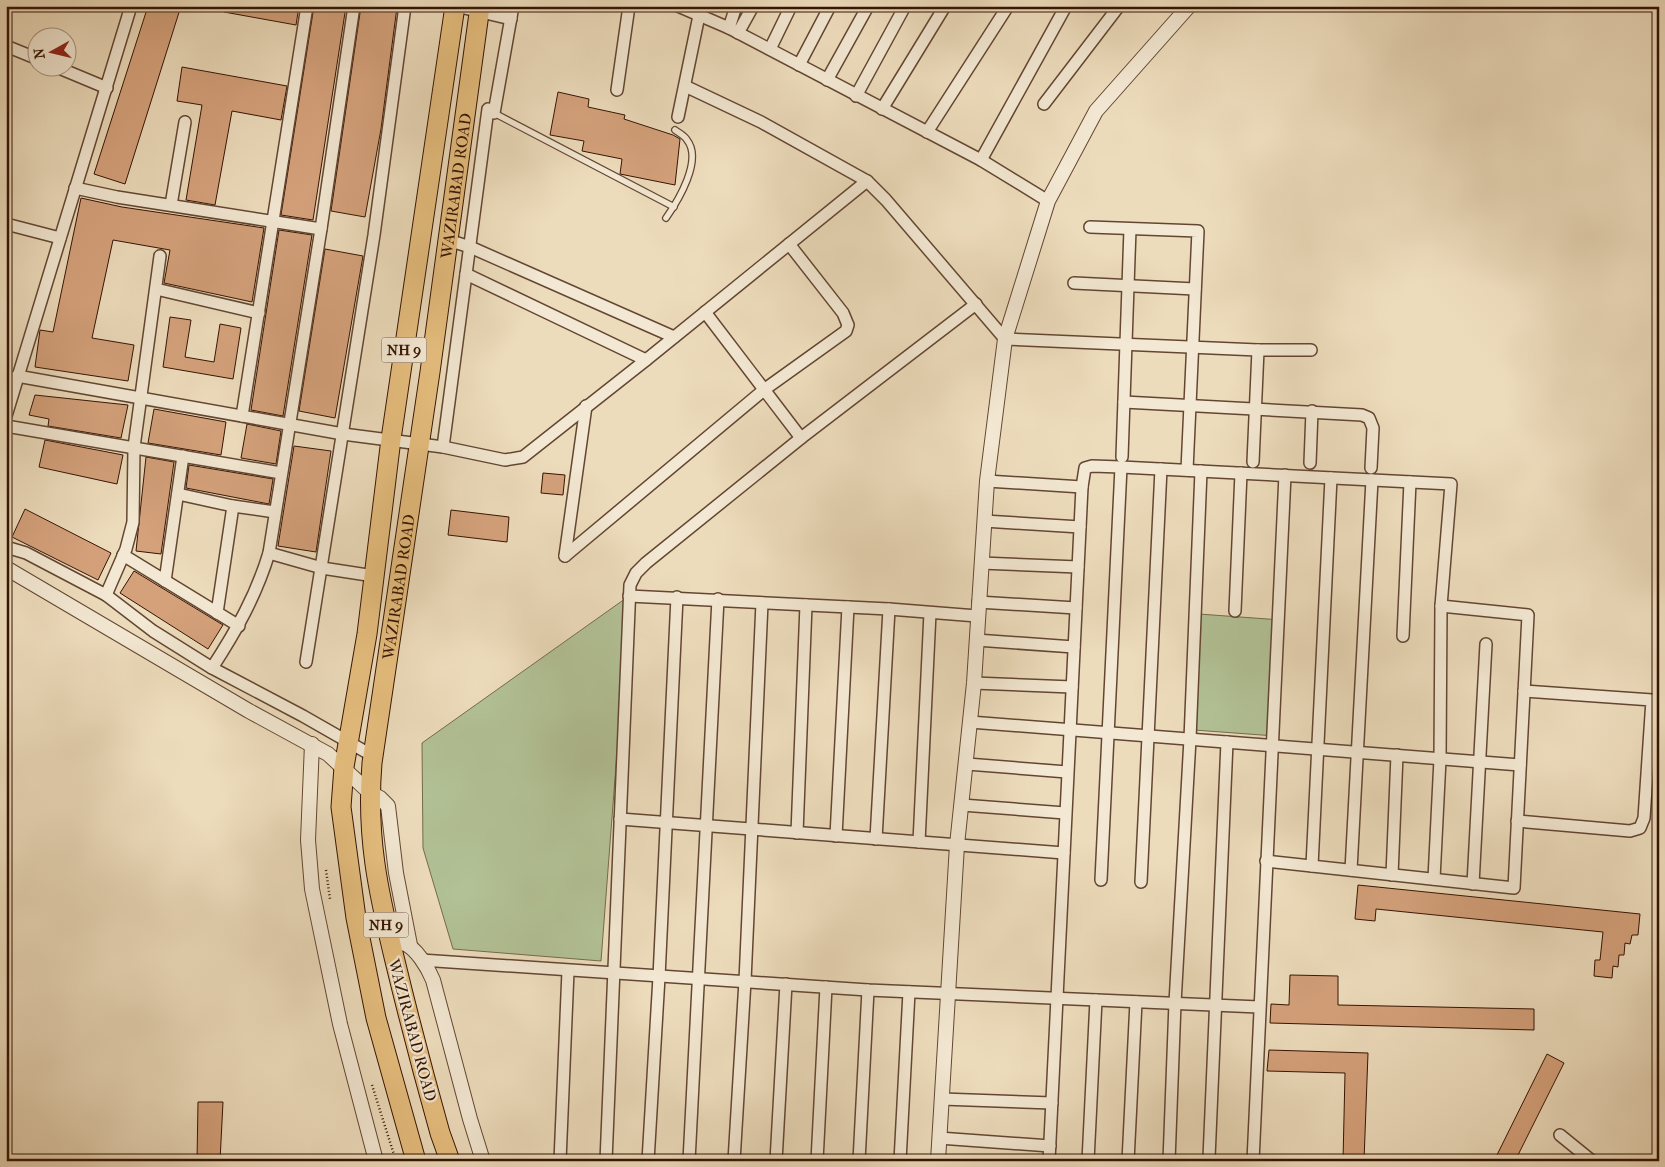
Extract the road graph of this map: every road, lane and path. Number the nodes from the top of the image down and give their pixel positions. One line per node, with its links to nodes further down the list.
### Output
1 (132, 6): 31 (street)
2 (307, 6): 48 (street)
3 (354, 6): 51 (street)
4 (405, 6): 85 (street)
5 (456, 6): 20 (street); 87 (highway, WAZIRABAD ROAD / NH 9)
6 (513, 6): 22 (street)
7 (629, 6): 32 (street)
8 (678, 6): 21 (street)
9 (736, 6): 23 (street)
10 (753, 6): 23 (street)
11 (791, 6): 25 (street)
12 (830, 6): 27 (street)
13 (868, 6): 29 (street)
14 (905, 6): 33 (street)
15 (945, 6): 35 (street)
16 (1008, 6): 40 (street)
17 (1066, 6): 41 (street)
18 (1119, 6): 34 (street)
19 (1189, 6): 44 (street)
20 (480, 9): 22 (street); 54 (highway, WAZIRABAD ROAD / NH 9)
21 (700, 11): 23 (street); 30 (street)
22 (511, 19): 36 (street)
23 (734, 30): 25 (street)
24 (6, 46): 26 (street)
25 (770, 50): 27 (street)
26 (28, 55)
27 (799, 65): 29 (street)
28 (78, 76): 31 (street)
29 (827, 80): 33 (street)
30 (685, 86): 37 (street); 42 (street)
31 (107, 88): 43 (street)
32 (617, 90)
33 (856, 96): 35 (street)
34 (1044, 104)
35 (882, 109): 40 (street)
36 (494, 113): 46 (lane); 56 (street)
37 (678, 117)
38 (185, 122): 45 (street)
39 (675, 130): 46 (lane)
40 (927, 132): 41 (street)
41 (981, 160): 44 (street)
42 (867, 181): 55 (street); 63 (street)
43 (75, 188): 45 (street); 53 (street)
44 (1048, 201): 67 (street)
45 (171, 205): 48 (street)
46 (674, 207): 47 (lane)
47 (666, 218)
48 (274, 222): 51 (street); 65 (street)
49 (6, 224): 53 (street)
50 (1090, 227): 52 (street)
51 (321, 229): 83 (street)
52 (1130, 230): 60 (street); 61 (street)
53 (60, 238): 73 (street)
54 (448, 240): 56 (street); 88 (highway, WAZIRABAD ROAD / NH 9)
55 (789, 244): 64 (street); 74 (street)
56 (470, 246): 58 (street); 66 (street)
57 (160, 256): 62 (street)
58 (466, 274): 72 (street); 90 (street)
59 (1074, 283): 60 (street)
60 (1129, 285): 61 (street); 68 (street)
61 (1196, 289): 69 (street)
62 (156, 290): 65 (street); 75 (street)
63 (976, 304): 67 (street); 86 (street)
64 (705, 312): 66 (street); 74 (street)
65 (259, 313): 82 (street)
66 (674, 337): 72 (street)
67 (1005, 338): 68 (street); 104 (street)
68 (1126, 344): 69 (street); 76 (street)
69 (1193, 347): 70 (street); 78 (street)
70 (1258, 350): 71 (street); 80 (street)
71 (1311, 350)
72 (646, 360): 77 (street)
73 (17, 376): 75 (street); 79 (street)
74 (765, 389): 77 (street); 86 (street)
75 (142, 398): 82 (street); 89 (street)
76 (1124, 402): 78 (street); 92 (street)
77 (586, 406): 90 (street)
78 (1190, 406): 80 (street); 97 (street)
79 (7, 409)
80 (1255, 409): 81 (street); 93 (street)
81 (1312, 411): 94 (street); 95 (street)
82 (242, 416): 83 (street)
83 (289, 424): 85 (street); 99 (street)
84 (6, 426): 89 (street)
85 (343, 434): 87 (street); 118 (street)
86 (801, 438): 122 (street)
87 (391, 439): 88 (street); 119 (highway, WAZIRABAD ROAD / NH 9)
88 (420, 444): 90 (street); 158 (highway, WAZIRABAD ROAD / NH 9)
89 (134, 447): 91 (street); 114 (street)
90 (443, 447)
91 (183, 456): 99 (street); 107 (street)
92 (1121, 462): 96 (street); 106 (street); 148 (street)
93 (1253, 462)
94 (1310, 463)
95 (1372, 468)
96 (1161, 469): 97 (street); 149 (street)
97 (1187, 470): 98 (street)
98 (1201, 471): 100 (street); 150 (street)
99 (281, 473): 109 (street)
100 (1241, 473): 101 (street); 132 (street)
101 (1285, 475): 102 (street); 154 (street)
102 (1331, 478): 103 (street); 155 (street)
103 (1372, 480): 105 (street); 156 (street)
104 (987, 481): 106 (street); 110 (street)
105 (1410, 482): 128 (street); 137 (street)
106 (1082, 487): 111 (street)
107 (178, 494): 108 (street); 120 (street)
108 (233, 506): 109 (street); 133 (street)
109 (275, 512): 113 (street)
110 (984, 521): 111 (street); 115 (street)
111 (1080, 527): 116 (street)
112 (6, 547): 121 (street)
113 (268, 552): 118 (street); 136 (street)
114 (123, 555): 120 (street); 121 (street)
115 (981, 564): 116 (street); 125 (street)
116 (1078, 567): 130 (street)
117 (6, 568): 153 (street)
118 (322, 568): 119 (street); 141 (street)
119 (374, 576): 151 (highway, WAZIRABAD ROAD / NH 9)
120 (166, 581): 133 (street)
121 (106, 595): 142 (street)
122 (629, 596): 123 (street); 168 (street)
123 (677, 597): 124 (street); 170 (street)
124 (718, 599): 126 (street); 171 (street)
125 (978, 602): 130 (street); 135 (street)
126 (762, 603): 127 (street); 172 (street)
127 (806, 605): 129 (street); 173 (street)
128 (1441, 606): 145 (street); 159 (street)
129 (848, 607): 131 (street); 174 (street)
130 (1076, 608): 140 (street)
131 (889, 609): 134 (street); 175 (street)
132 (1235, 611)
133 (217, 613): 136 (street)
134 (930, 613): 135 (street); 176 (street)
135 (977, 616): 138 (street)
136 (239, 626): 142 (street)
137 (1403, 636)
138 (976, 640): 140 (street); 143 (street)
139 (1486, 644): 160 (street)
140 (1074, 647): 144 (street)
141 (306, 662)
142 (212, 668): 151 (street)
143 (974, 683): 144 (street); 146 (street)
144 (1072, 687): 147 (street)
145 (1524, 691): 162 (street); 169 (street)
146 (970, 722): 147 (street); 161 (street)
147 (1070, 730): 148 (street); 164 (street)
148 (1108, 733): 149 (street); 184 (street)
149 (1148, 736): 150 (street); 185 (street)
150 (1190, 740): 152 (street); 204 (street)
151 (348, 742): 158 (street); 163 (highway, WAZIRABAD ROAD / NH 9)
152 (1226, 742): 154 (street); 205 (street)
153 (312, 744): 163 (street); 213 (street)
154 (1272, 746): 155 (street); 179 (street)
155 (1318, 749): 156 (street); 180 (street)
156 (1358, 752): 157 (street); 181 (street)
157 (1397, 755): 159 (street); 182 (street)
158 (373, 756): 165 (highway, WAZIRABAD ROAD / NH 9)
159 (1440, 759): 160 (street); 183 (street)
160 (1478, 762): 162 (street); 186 (street)
161 (967, 764): 164 (street); 166 (street)
162 (1520, 765): 169 (street)
163 (344, 767): 165 (street); 187 (highway, WAZIRABAD ROAD / NH 9)
164 (1067, 772): 167 (street)
165 (369, 792): 188 (highway, WAZIRABAD ROAD / NH 9); 189 (street)
166 (962, 805): 167 (street); 177 (street)
167 (1065, 813): 178 (street)
168 (620, 819): 170 (street); 192 (street)
169 (1517, 821): 186 (street)
170 (666, 822): 171 (street); 193 (street)
171 (707, 826): 172 (street); 194 (street)
172 (752, 829): 173 (street); 195 (street)
173 (797, 833): 174 (street)
174 (836, 836): 175 (street)
175 (876, 839): 176 (street)
176 (918, 842): 177 (street)
177 (957, 845): 178 (street); 200 (street)
178 (1064, 853): 201 (street)
179 (1266, 861): 180 (street); 206 (street)
180 (1312, 866): 181 (street)
181 (1351, 870): 182 (street)
182 (1392, 875): 183 (street)
183 (1434, 879): 186 (street)
184 (1101, 880)
185 (1141, 882)
186 (1472, 884)
187 (358, 929): 188 (highway); 214 (highway, WAZIRABAD ROAD / NH 9)
188 (388, 932): 189 (street); 215 (highway, WAZIRABAD ROAD / NH 9)
189 (410, 945): 190 (street)
190 (422, 960): 191 (street); 216 (street)
191 (568, 972): 192 (street); 217 (street)
192 (615, 975): 193 (street); 218 (street)
193 (659, 977): 194 (street); 219 (street)
194 (700, 978): 195 (street); 220 (street)
195 (745, 981): 196 (street); 221 (street)
196 (786, 984): 197 (street); 222 (street)
197 (826, 987): 198 (street); 223 (street)
198 (868, 990): 199 (street); 224 (street)
199 (909, 992): 200 (street); 225 (street)
200 (948, 995): 201 (street); 207 (street)
201 (1058, 999): 202 (street); 208 (street)
202 (1096, 1000): 203 (street); 228 (street)
203 (1136, 1002): 204 (street); 229 (street)
204 (1175, 1004): 205 (street); 230 (street)
205 (1216, 1005): 206 (street); 212 (street)
206 (1259, 1006): 231 (street)
207 (942, 1099): 208 (street); 210 (street)
208 (1052, 1104): 211 (street)
209 (1560, 1135): 232 (street)
210 (939, 1138): 211 (street); 226 (street)
211 (1050, 1146): 227 (street)
212 (1208, 1158)
213 (376, 1161)
214 (416, 1161)
215 (450, 1161)
216 (483, 1161)
217 (560, 1161)
218 (606, 1161)
219 (648, 1161)
220 (689, 1161)
221 (734, 1161)
222 (776, 1161)
223 (817, 1161)
224 (858, 1161)
225 (900, 1161)
226 (938, 1161)
227 (1049, 1161)
228 (1088, 1161)
229 (1128, 1161)
230 (1169, 1161)
231 (1253, 1161)
232 (1592, 1161)

